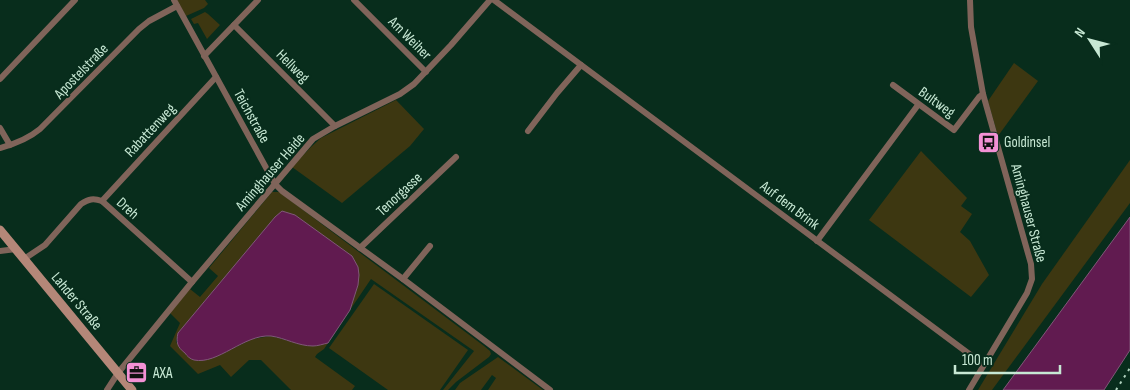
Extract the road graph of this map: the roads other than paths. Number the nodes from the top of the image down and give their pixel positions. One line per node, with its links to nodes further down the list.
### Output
1 (75, 0): 13 (street)
2 (258, 0): 8 (street)
3 (354, 0): 11 (street, Am Weiher)
4 (490, 0): 11 (street, Aminghauser Heide)
5 (494, 0): 10 (street, Auf dem Brink)
6 (970, 0): 15 (street, Aminghauser Straße)
7 (176, 3): 9 (street, Teichstraße); 20 (street, Apostelstraße)
8 (234, 24): 9 (street); 17 (street, Hellweg)
9 (204, 56): 12 (street, Teichstraße)
10 (581, 65): 19 (street); 26 (street, Auf dem Brink)
11 (426, 72): 17 (street, Aminghauser Heide)
12 (216, 77): 23 (street, Teichstraße); 24 (street, Rabattenweg)
13 (0, 79)
14 (893, 85): 16 (street, Bultweg)
15 (983, 94): 16 (street, Bultweg); 34 (street, Aminghauser Straße)
16 (918, 105): 26 (street)
17 (335, 126): 23 (street, Aminghauser Heide)
18 (0, 128): 20 (street)
19 (528, 131)
20 (10, 145): 21 (street, Apostelstraße)
21 (0, 148)
22 (456, 157): 28 (street, Tenorgasse)
23 (275, 184): 28 (street, Teichstraße); 33 (street, Aminghauser Heide)
24 (102, 201): 31 (street, Dreh); 33 (street, Dreh)
25 (0, 230): 29 (street, Lahder Straße)
26 (817, 241): 34 (street, Auf dem Brink)
27 (430, 246): 32 (street)
28 (360, 248): 32 (street, Teichstraße)
29 (16, 249): 30 (street); 31 (street, Lahder Straße)
30 (0, 250)
31 (24, 259): 35 (street, Lahder Straße)
32 (403, 279): 38 (street, Teichstraße)
33 (192, 282): 35 (street, Aminghauser Heide)
34 (984, 365): 39 (street, Aminghauser Straße)
35 (118, 373): 36 (street, Aminghauser Heide); 37 (street, Lahder Straße)
36 (107, 390)
37 (132, 390)
38 (550, 390)
39 (969, 390)

